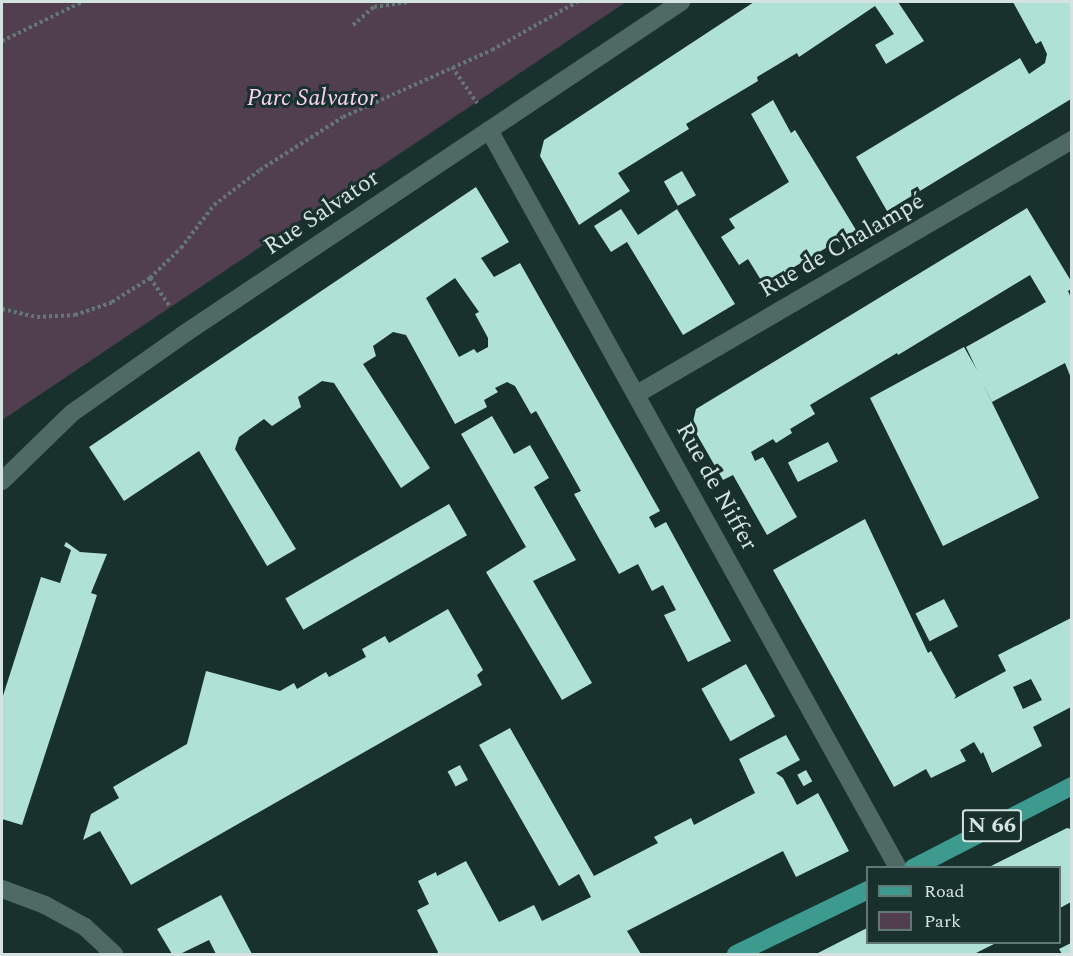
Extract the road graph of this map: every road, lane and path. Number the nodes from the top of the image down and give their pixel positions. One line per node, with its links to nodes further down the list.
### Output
1 (82, 2): 6 (path)
2 (409, 2): 5 (path)
3 (576, 2): 7 (path)
4 (681, 2): 8 (street, Rue Salvator)
5 (353, 25)
6 (2, 41)
7 (452, 67): 8 (path); 11 (path)
8 (516, 113): 9 (street, Rue Salvator)
9 (489, 130): 13 (street, Rue Salvator); 14 (street, Rue de Niffer)
10 (1071, 140): 14 (street, Rue de Chalampé)
11 (150, 278): 12 (path); 13 (path)
12 (2, 309)
13 (184, 334): 15 (street, Rue Salvator)
14 (637, 394): 17 (street, Rue de Niffer)
15 (2, 481)
16 (1071, 786): 18 (main road, N 66)
17 (897, 866)
18 (915, 866)
19 (2, 889): 21 (street)
20 (866, 890): 22 (main road)
21 (114, 954)
22 (736, 954)

